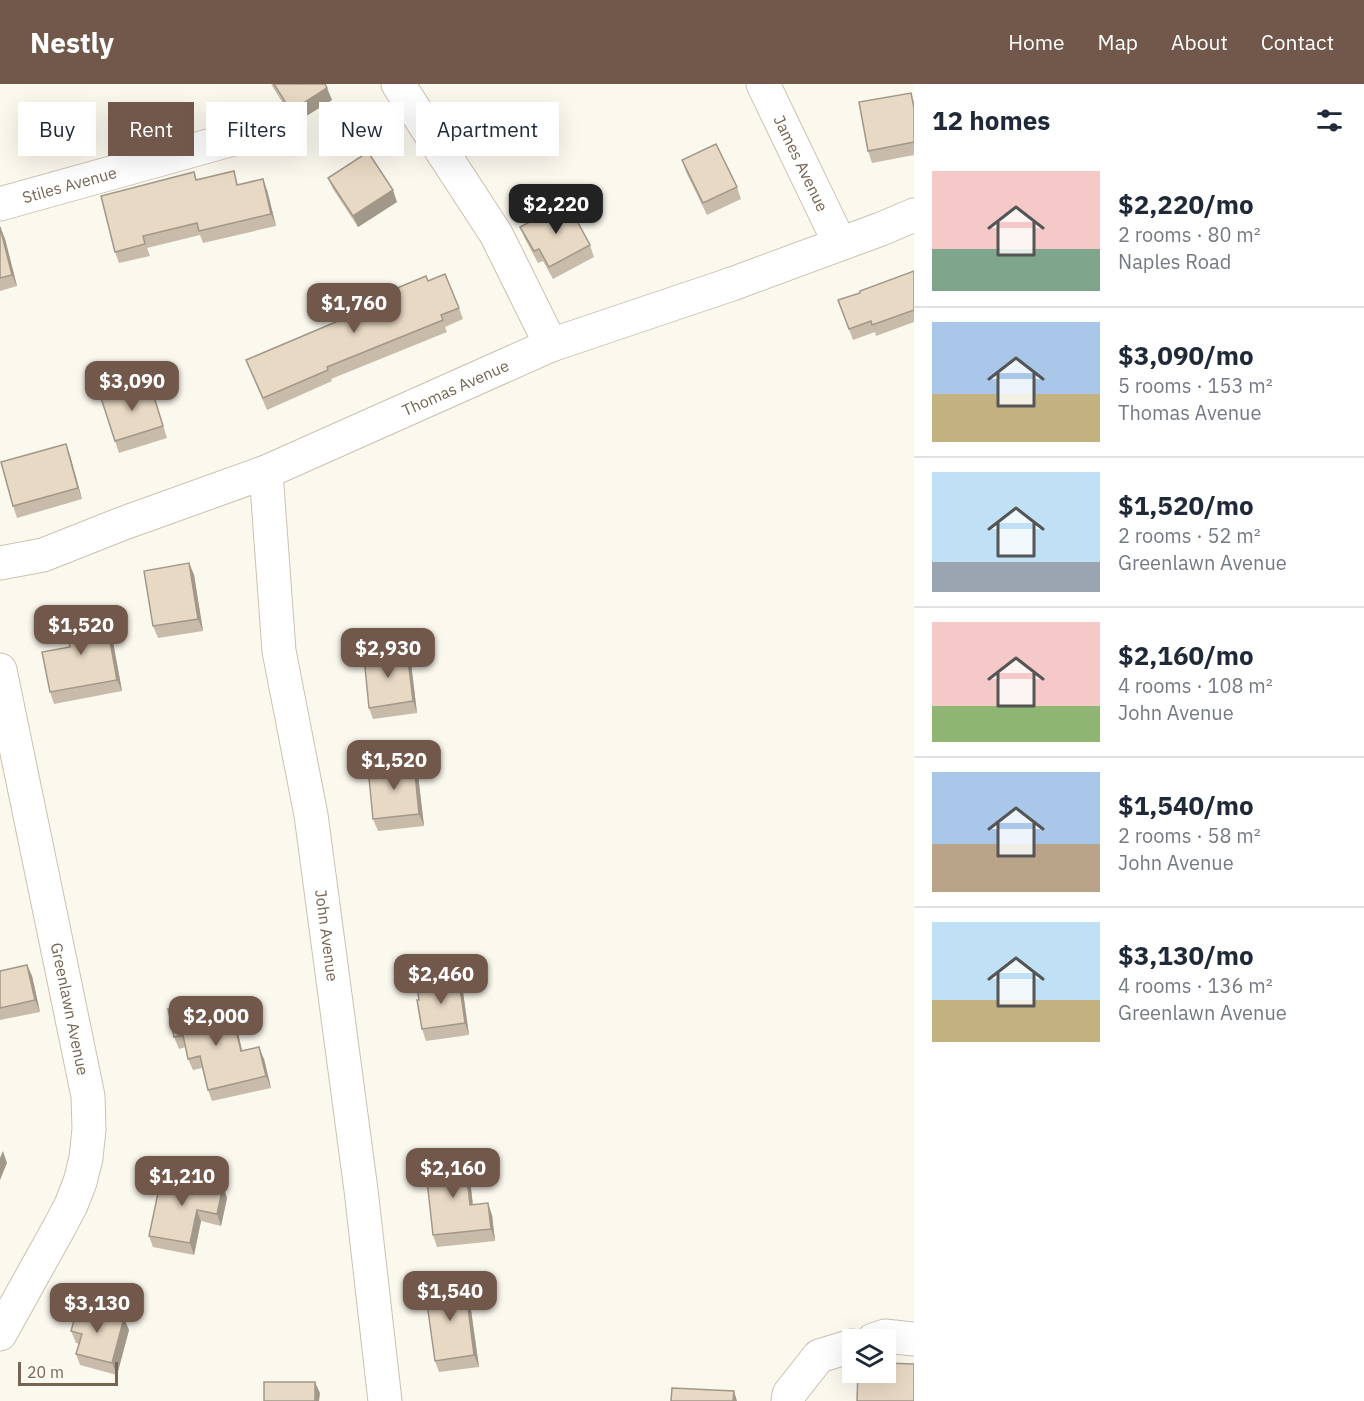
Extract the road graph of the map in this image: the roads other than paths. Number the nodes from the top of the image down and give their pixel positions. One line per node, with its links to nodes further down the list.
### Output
1 (398, 84): 7 (street)
2 (764, 84): 6 (street, James Avenue)
3 (206, 147): 4 (street, Stiles Avenue)
4 (0, 204)
5 (914, 215): 6 (street, Thomas Avenue)
6 (840, 244): 7 (street, Thomas Avenue)
7 (552, 345): 8 (street, Thomas Avenue)
8 (266, 472): 9 (street, Thomas Avenue); 16 (street, John Avenue)
9 (0, 563)
10 (0, 670): 11 (street, Greenlawn Avenue)
11 (8, 752): 12 (street, Greenlawn Avenue)
12 (0, 1334)
13 (896, 1337): 14 (street)
14 (914, 1338)
15 (842, 1349): 17 (street)
16 (385, 1401)
17 (788, 1401)

